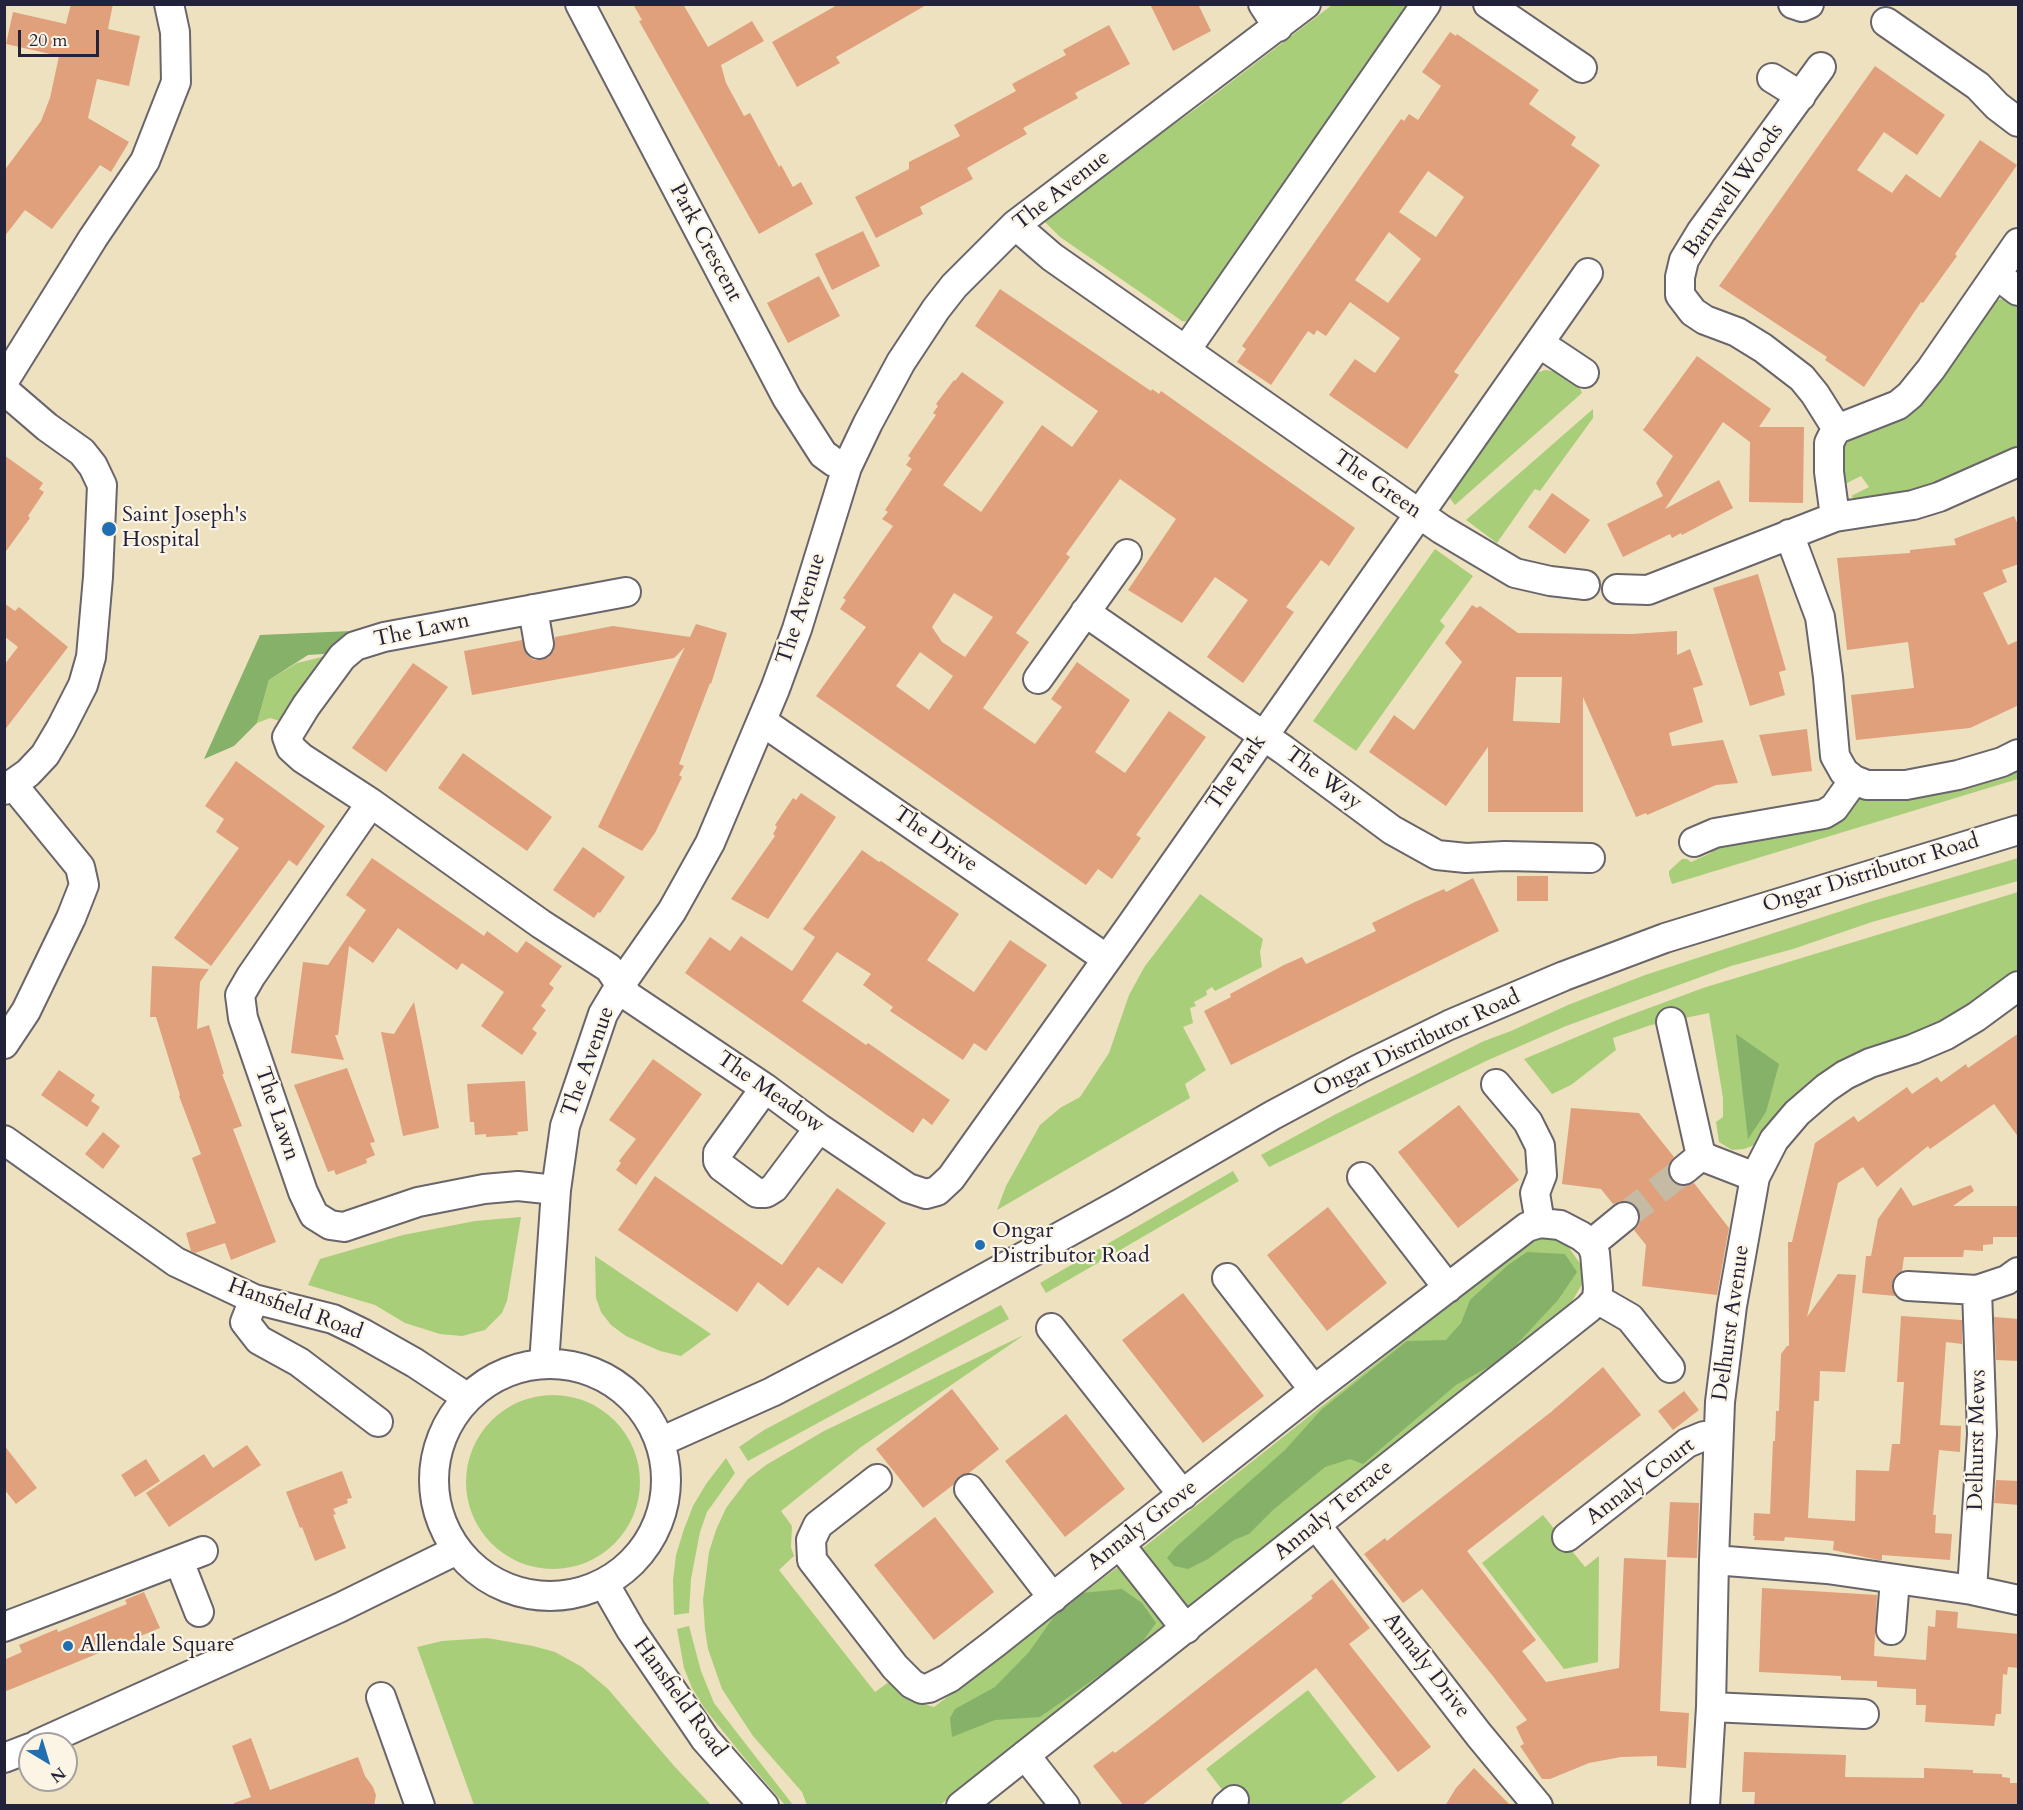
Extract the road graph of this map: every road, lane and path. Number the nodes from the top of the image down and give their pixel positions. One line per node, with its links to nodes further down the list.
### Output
1 (170, 4): 22 (street)
2 (580, 4): 26 (street, Park Crescent)
3 (1306, 4): 8 (street, The Avenue)
4 (1426, 4): 20 (street)
5 (1488, 4): 11 (street)
6 (1793, 4): 7 (street)
7 (1809, 4)
8 (1270, 16): 15 (street, The Avenue)
9 (1886, 22): 14 (street)
10 (1821, 67): 13 (street, Barnwell Woods)
11 (1582, 68)
12 (1772, 78): 13 (street)
13 (1801, 96): 24 (street, Barnwell Woods)
14 (2019, 122)
15 (1015, 225): 20 (street, The Green); 26 (street, The Avenue)
16 (2019, 243): 18 (street)
17 (1588, 273): 19 (street, The Park)
18 (2008, 283): 24 (street)
19 (1539, 343): 21 (street); 27 (street, The Park)
20 (1186, 350): 27 (street, The Green)
21 (1584, 373)
22 (4, 381)
23 (4, 390): 42 (street)
24 (1837, 429): 28 (street)
25 (2019, 462): 28 (street)
26 (847, 467): 38 (street, The Avenue)
27 (1419, 514): 31 (street, The Green); 39 (street, The Park)
28 (1835, 517): 29 (street)
29 (1789, 534): 32 (street); 41 (street)
30 (1127, 554): 35 (street)
31 (1584, 585)
32 (1617, 589)
33 (626, 592): 34 (street, The Lawn)
34 (533, 609): 36 (street); 43 (street, The Lawn)
35 (1085, 612): 37 (street); 39 (street, The Way)
36 (539, 644)
37 (1038, 680)
38 (763, 722): 47 (street, The Drive); 48 (street, The Avenue)
39 (1263, 736): 46 (street, The Way); 47 (street, The Park)
40 (2019, 754): 41 (street)
41 (1854, 780): 45 (street)
42 (9, 787): 51 (street)
43 (371, 803): 48 (street, The Lawn); 58 (street, The Lawn)
44 (2019, 830): 77 (street, Ongar Distributor Road)
45 (1694, 842)
46 (1590, 858)
47 (1107, 958): 59 (street, The Park)
48 (621, 984): 53 (street, The Meadow); 58 (street, The Avenue)
49 (2019, 986): 57 (street, Delhurst Avenue)
50 (1671, 1022): 57 (street)
51 (4, 1044)
52 (1496, 1084): 61 (street)
53 (765, 1088): 54 (street, The Meadow); 54 (street)
54 (819, 1128): 59 (street, The Meadow)
55 (4, 1140): 68 (street, Hansfield Road)
56 (1362, 1177): 66 (street)
57 (1755, 1178): 76 (street, Delhurst Avenue)
58 (556, 1190): 71 (street, The Avenue)
59 (926, 1194)
60 (1624, 1217): 62 (street)
61 (1540, 1223): 62 (street); 66 (street, Annaly Grove)
62 (1591, 1244): 69 (street)
63 (2019, 1272): 67 (street)
64 (1227, 1278): 73 (street)
65 (1908, 1286): 67 (street)
66 (1448, 1288): 73 (street, Annaly Grove)
67 (1977, 1290): 88 (street, Delhurst Mews)
68 (254, 1299): 74 (street, Hansfield Road); 75 (street)
69 (1597, 1299): 72 (street); 81 (street, Annaly Terrace)
70 (1051, 1329): 80 (street)
71 (544, 1364): 74 (street); 77 (street)
72 (1670, 1368)
73 (1314, 1390): 80 (street, Annaly Grove)
74 (468, 1398): 84 (street)
75 (378, 1422)
76 (1718, 1434): 82 (street, Annaly Court); 85 (street, Delhurst Avenue)
77 (660, 1442): 87 (street)
78 (877, 1479): 89 (street, Annaly Grove)
79 (969, 1489): 89 (street)
80 (1183, 1495): 83 (street, Annaly Grove)
81 (1316, 1525): 93 (street, Annaly Terrace); 104 (street, Annaly Drive)
82 (1568, 1538)
83 (1119, 1545): 89 (street, Annaly Grove); 93 (street)
84 (457, 1550): 87 (street); 98 (street)
85 (1714, 1560): 86 (street); 96 (street, Delhurst Avenue)
86 (1895, 1579): 88 (street); 94 (street)
87 (604, 1583): 101 (street, Hansfield Road)
88 (1972, 1590): 90 (street)
89 (1053, 1598)
90 (2019, 1600)
91 (200, 1612): 92 (street)
92 (4, 1627)
93 (1186, 1629): 99 (street, Annaly Terrace)
94 (1891, 1630)
95 (381, 1697): 100 (street)
96 (1711, 1707): 97 (street); 105 (street, Delhurst Avenue)
97 (1864, 1714)
98 (65, 1732)
99 (1025, 1755): 102 (street, Annaly Terrace); 103 (street)
100 (420, 1806)
101 (764, 1806)
102 (961, 1806)
103 (1065, 1806)
104 (1538, 1806)
105 (1705, 1806)

